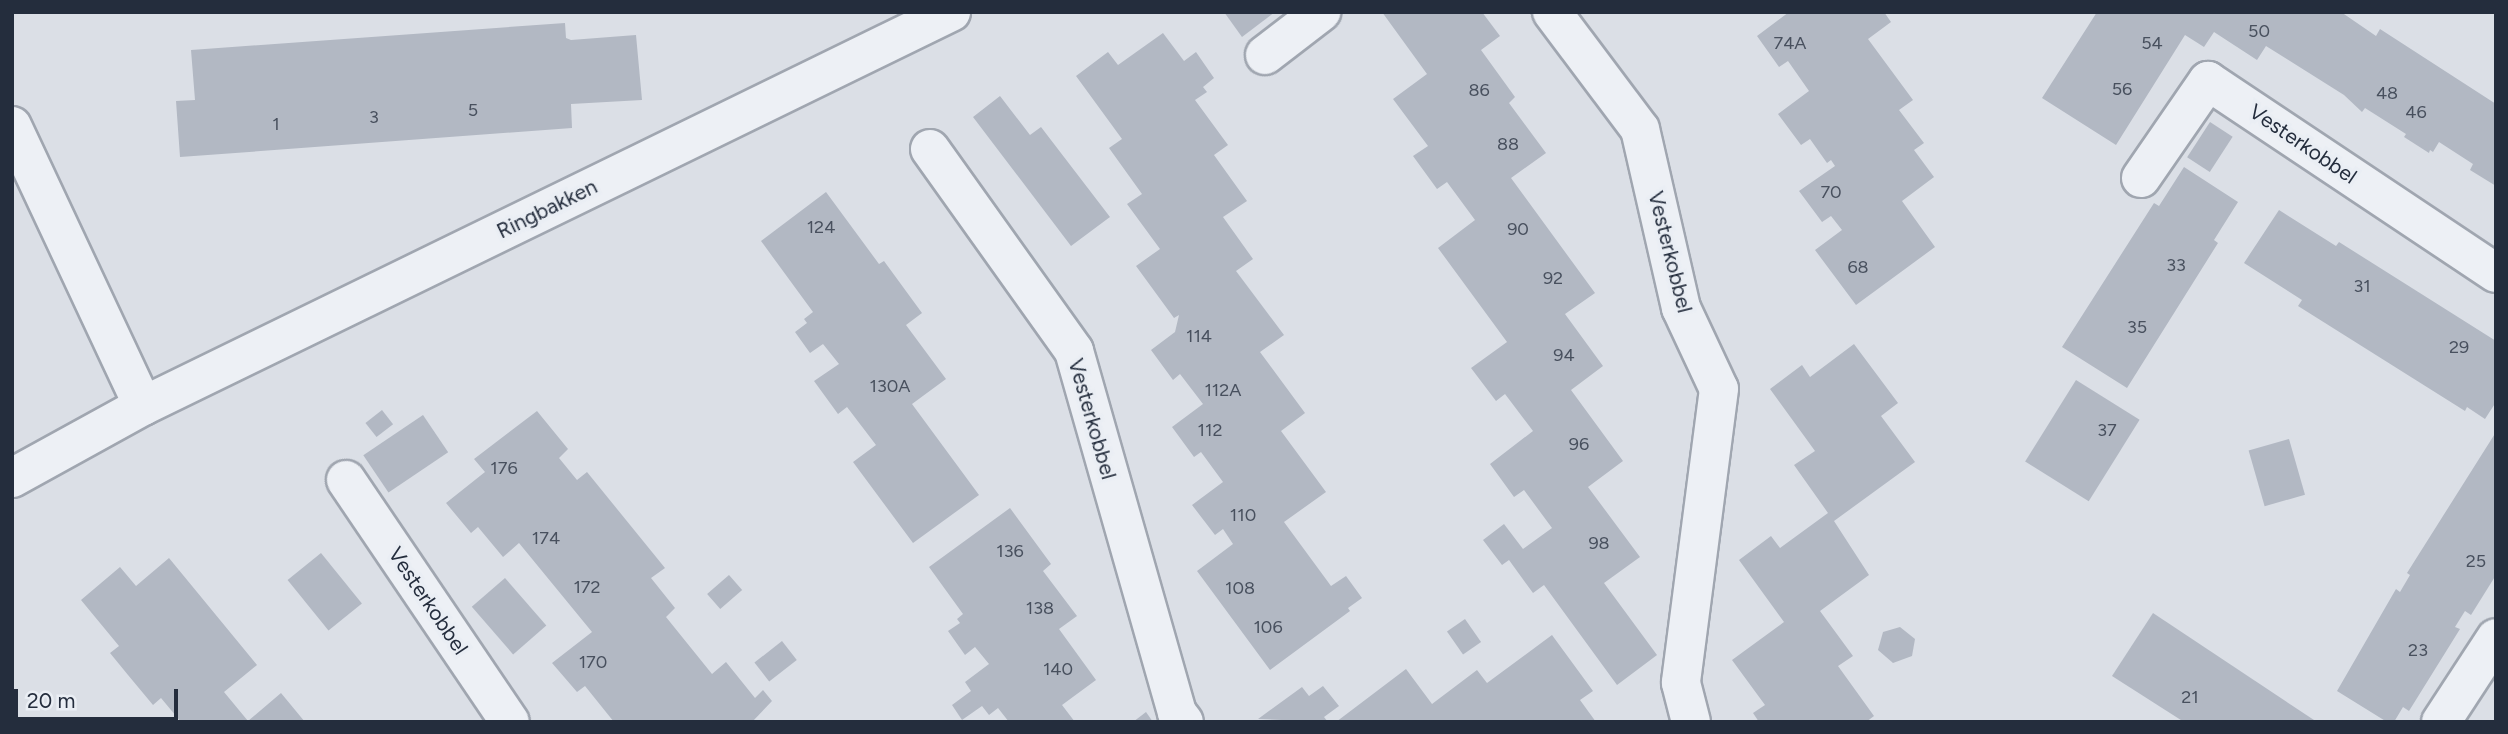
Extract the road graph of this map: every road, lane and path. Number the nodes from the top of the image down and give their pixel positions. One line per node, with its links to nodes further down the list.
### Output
1 (951, 12): 9 (street, Ringbakken)
2 (1321, 12): 4 (street)
3 (1552, 12): 15 (street, Vesterkobbel)
4 (1265, 55)
5 (12, 126): 9 (street)
6 (930, 149): 14 (street, Vesterkobbel)
7 (2141, 178): 8 (street, Vesterkobbel)
8 (2496, 273)
9 (143, 406): 10 (street, Ringbakken)
10 (12, 478)
11 (345, 480): 13 (street, Vesterkobbel)
12 (2496, 638): 16 (street)
13 (510, 722)
14 (1184, 722)
15 (1691, 722)
16 (2441, 722)

